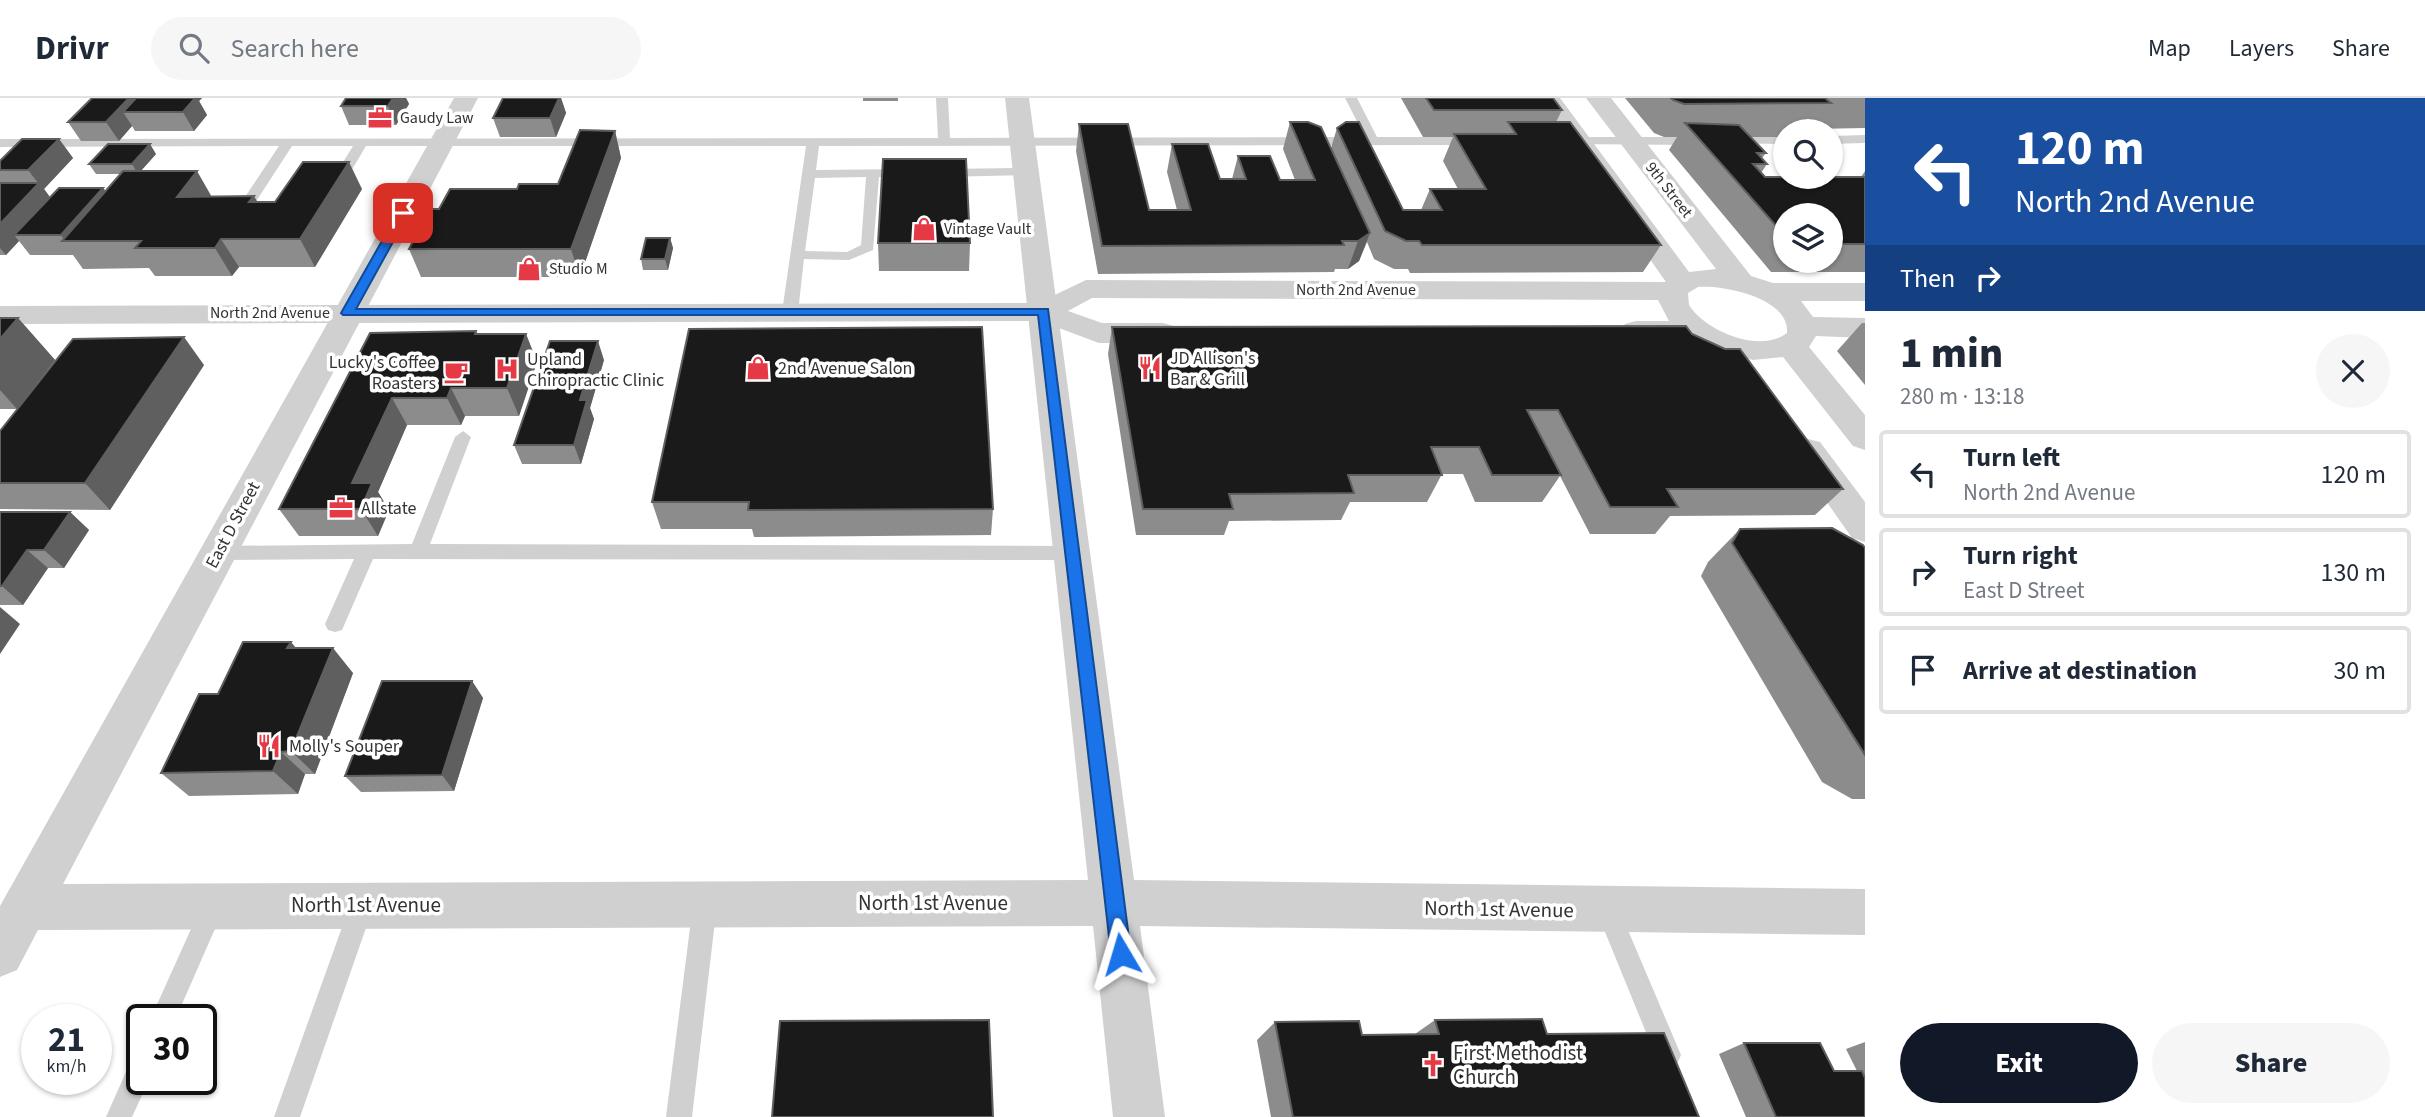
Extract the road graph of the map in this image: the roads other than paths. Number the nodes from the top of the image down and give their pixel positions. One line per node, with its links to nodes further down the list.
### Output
1 (466, 98): 13 (street, East D Street)
2 (942, 98): 14 (lane)
3 (1017, 98): 9 (street)
4 (1351, 98): 15 (lane)
5 (1548, 98): 18 (street)
6 (1598, 98): 19 (street, 9th Street)
7 (1843, 139): 8 (lane)
8 (1865, 139)
9 (1023, 140): 14 (lane); 15 (lane); 22 (street)
10 (1773, 140): 19 (lane)
11 (289, 141): 12 (lane); 21 (lane); 26 (lane)
12 (363, 141): 13 (lane); 25 (lane)
13 (443, 141): 20 (lane); 34 (street, East D Street)
14 (944, 141): 20 (lane)
15 (1373, 141): 16 (lane)
16 (1496, 141)
17 (1551, 141): 18 (lane)
18 (1579, 141): 19 (lane); 29 (street)
19 (1632, 141): 28 (street, 9th Street)
20 (813, 142): 24 (lane)
21 (0, 143)
22 (1026, 172): 23 (lane); 33 (street)
23 (873, 173): 24 (lane); 27 (lane)
24 (809, 174): 27 (lane)
25 (339, 180)
26 (248, 203)
27 (797, 255): 32 (lane)
28 (1740, 281): 29 (street, North 2nd Avenue); 30 (street, North 2nd Avenue)
29 (1678, 287): 33 (street, North 2nd Avenue); 38 (street)
30 (1769, 292): 31 (street); 40 (street)
31 (1865, 292)
32 (790, 312): 33 (street, North 2nd Avenue); 34 (street, North 2nd Avenue)
33 (1043, 312): 39 (street, North 2nd Avenue); 50 (street)
34 (347, 313): 35 (street, North 2nd Avenue); 49 (street, East D Street)
35 (0, 315)
36 (1865, 328): 40 (street)
37 (1604, 331): 38 (street)
38 (1698, 331): 41 (street)
39 (1195, 333)
40 (1796, 336): 41 (street); 45 (street)
41 (1730, 345): 42 (street)
42 (1754, 377)
43 (1793, 431): 46 (street)
44 (463, 437): 48 (lane)
45 (1865, 438)
46 (1865, 528)
47 (367, 551): 48 (lane); 49 (lane); 51 (lane)
48 (418, 551): 50 (lane)
49 (219, 553): 56 (street, East D Street)
50 (1072, 553): 53 (street)
51 (335, 624)
52 (705, 903): 53 (street, North 1st Avenue); 54 (street, North 1st Avenue); 65 (lane)
53 (1115, 903): 57 (street, North 1st Avenue); 66 (street)
54 (362, 904): 55 (street, North 1st Avenue); 64 (lane)
55 (213, 905): 56 (street, North 1st Avenue); 60 (lane)
56 (13, 907): 59 (street, East D Street)
57 (1608, 911): 58 (street, North 1st Avenue); 61 (lane)
58 (1865, 912)
59 (0, 953)
60 (169, 1004)
61 (1678, 1078)
62 (129, 1095): 63 (lane)
63 (119, 1117)
64 (287, 1117)
65 (679, 1117)
66 (1139, 1117)

